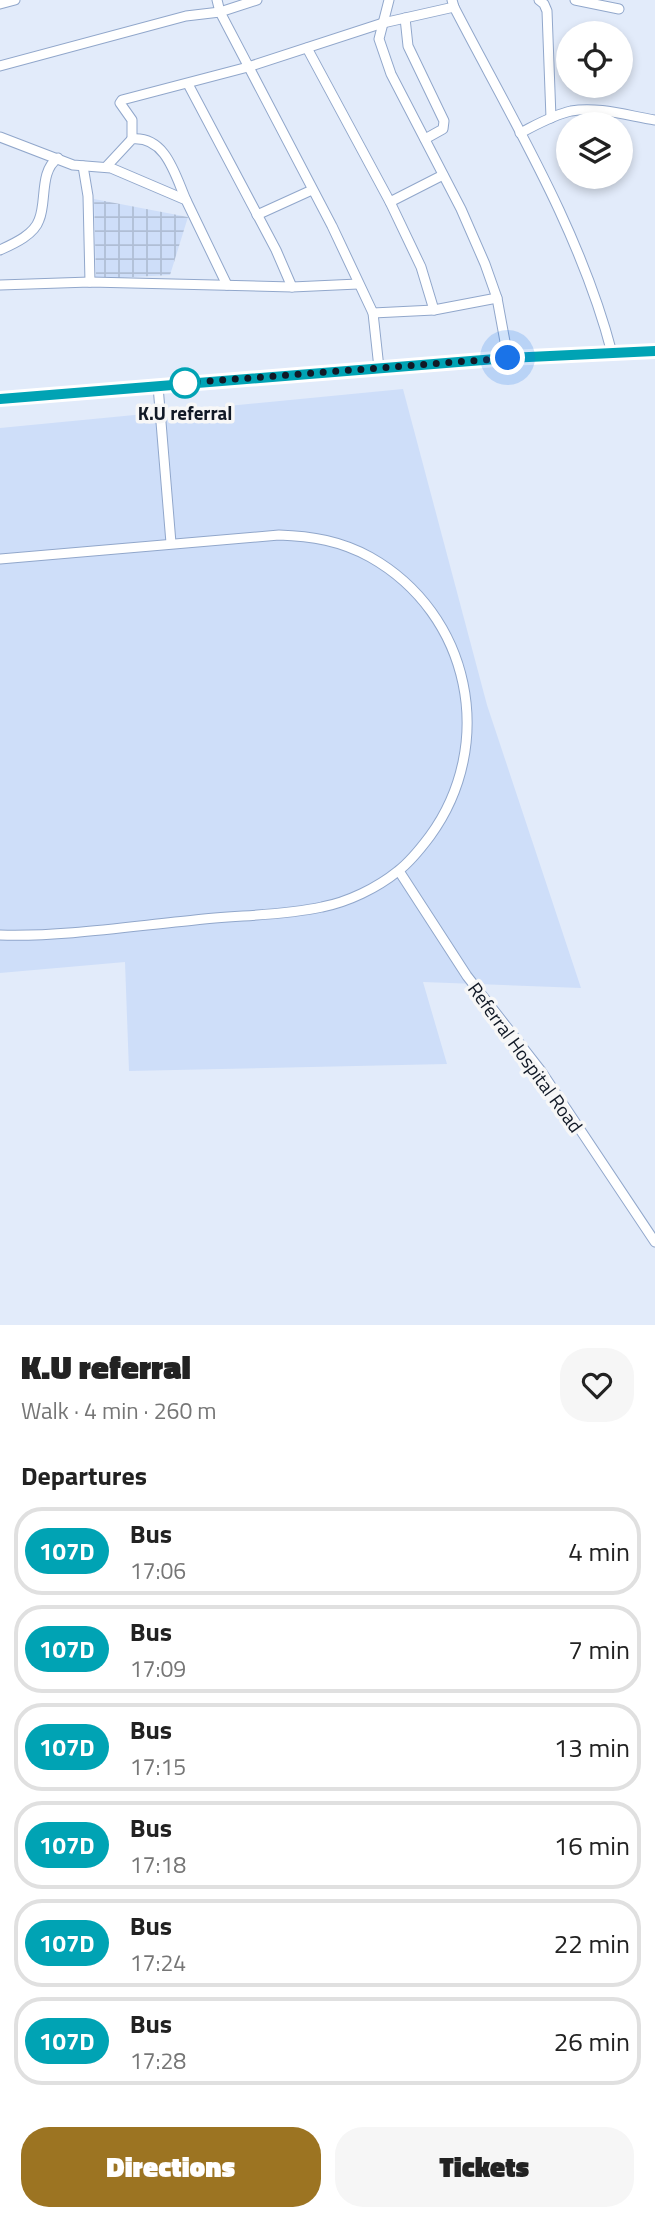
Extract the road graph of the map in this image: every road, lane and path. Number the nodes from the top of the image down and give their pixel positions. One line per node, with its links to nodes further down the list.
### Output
1 (15, 0): 7 (street)
2 (217, 0): 10 (street)
3 (257, 0): 10 (street)
4 (389, 0): 12 (street)
5 (539, 0): 17 (street)
6 (575, 0): 9 (street)
7 (0, 4)
8 (453, 4): 11 (street); 19 (street)
9 (619, 9)
10 (220, 12): 14 (street); 15 (street)
11 (405, 18): 12 (street); 22 (street)
12 (383, 23): 13 (street); 22 (street)
13 (307, 48): 15 (street); 29 (street)
14 (0, 66)
15 (248, 67): 16 (street); 27 (street)
16 (188, 84): 21 (street); 30 (street)
17 (551, 118): 18 (street); 19 (street)
18 (655, 120)
19 (520, 134): 41 (street)
20 (0, 137): 23 (street)
21 (132, 139): 25 (street); 28 (street)
22 (425, 139): 26 (street)
23 (58, 158): 24 (street); 31 (street)
24 (83, 166): 25 (street); 32 (street)
25 (106, 167): 28 (street)
26 (443, 175): 29 (street); 37 (street)
27 (312, 190): 30 (street); 33 (street)
28 (186, 200): 35 (street)
29 (390, 202): 38 (street)
30 (257, 215): 36 (street)
31 (0, 250)
32 (90, 282): 34 (street); 35 (street)
33 (358, 284): 36 (street); 39 (street)
34 (0, 285)
35 (227, 285): 36 (street)
36 (292, 287)
37 (497, 298): 38 (street); 42 (street)
38 (434, 310): 39 (street)
39 (373, 313): 43 (street)
40 (655, 351): 41 (main road)
41 (611, 353): 42 (main road)
42 (508, 358): 43 (main road)
43 (379, 368): 44 (main road)
44 (158, 386): 45 (main road); 46 (street)
45 (0, 399)
46 (171, 543): 47 (street); 48 (street)
47 (0, 559)
48 (399, 871): 49 (street); 50 (street, Referral Hospital Road)
49 (0, 935)
50 (655, 1242)

